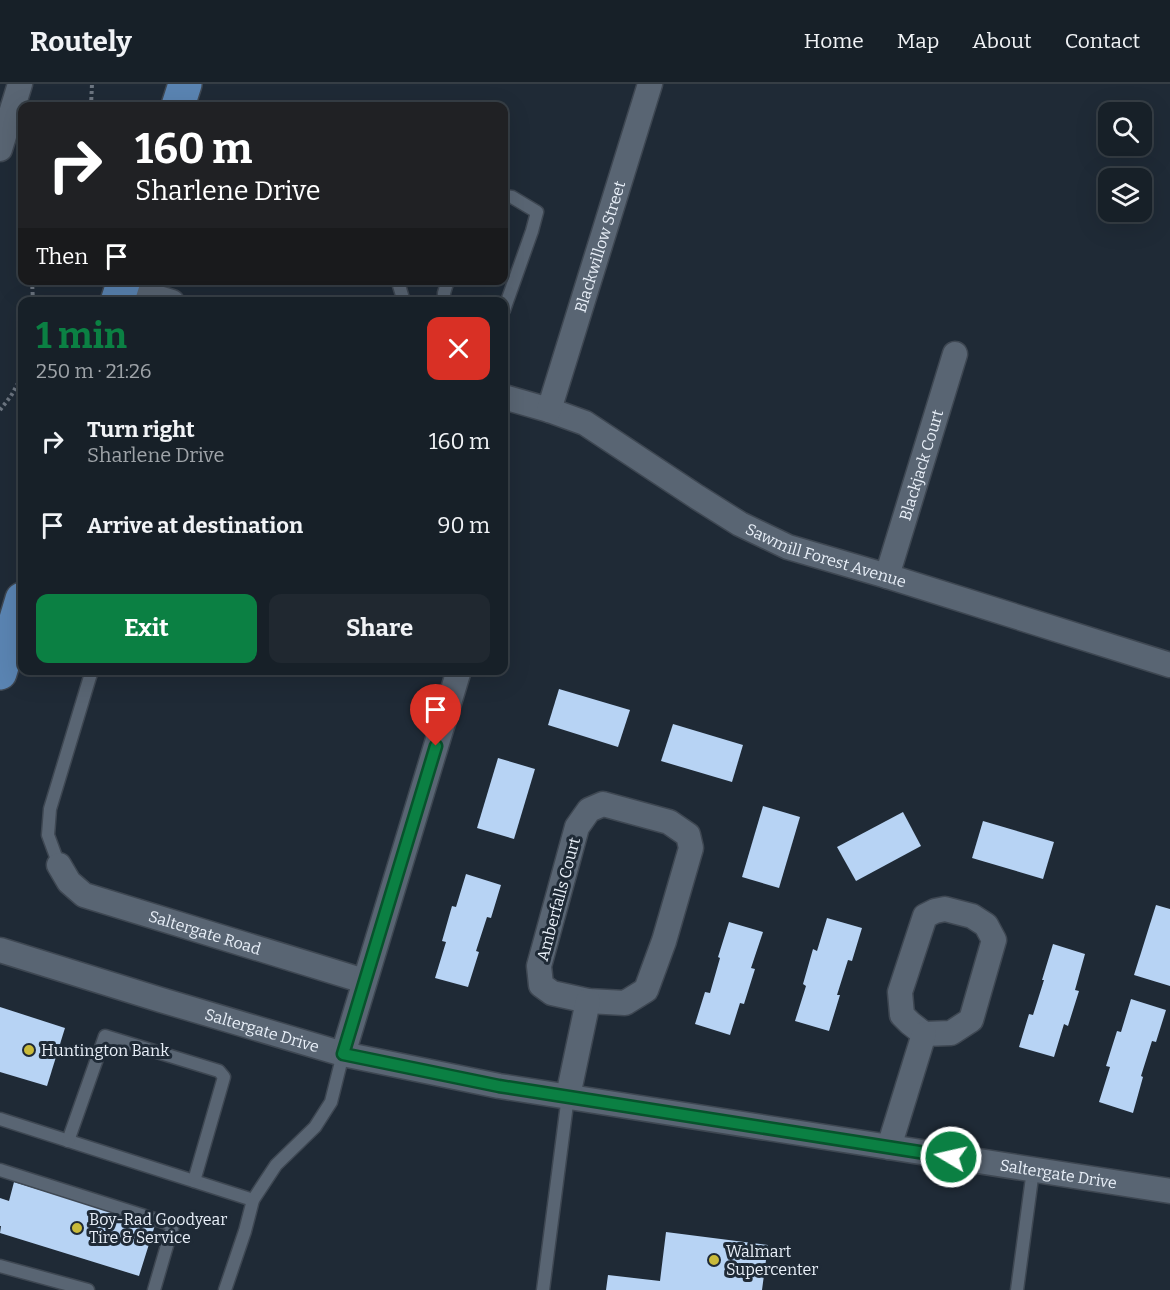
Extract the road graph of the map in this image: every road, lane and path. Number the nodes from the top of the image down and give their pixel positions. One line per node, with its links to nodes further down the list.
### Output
1 (20, 84): 7 (street)
2 (92, 84): 5 (path)
3 (185, 84): 6 (main road)
4 (650, 84): 17 (street, Blackwillow Street)
5 (91, 102)
6 (179, 102)
7 (4, 122): 8 (street)
8 (0, 149)
9 (508, 196): 12 (lane)
10 (121, 290): 11 (street)
11 (150, 297)
12 (508, 299)
13 (954, 354): 18 (street, Blackjack Court)
14 (18, 383): 16 (path)
15 (508, 398): 17 (street, Sawmill Forest Avenue)
16 (0, 410)
17 (549, 410): 18 (street, Sawmill Forest Avenue)
18 (887, 576): 20 (street, Sawmill Forest Avenue)
19 (18, 612): 21 (main road)
20 (1170, 665)
21 (0, 673)
22 (90, 675): 24 (lane)
23 (457, 675): 26 (street)
24 (60, 865): 26 (street, Saltergate Road)
25 (0, 950): 29 (street, Saltergate Drive)
26 (364, 981): 29 (street)
27 (588, 1001): 27 (street, Amberfalls Court); 30 (street)
28 (924, 1034): 28 (street); 33 (street)
29 (343, 1054): 30 (street, Saltergate Drive); 38 (lane)
30 (568, 1096): 33 (street, Saltergate Drive); 43 (lane)
31 (0, 1119): 32 (lane)
32 (68, 1141): 36 (lane); 36 (lane)
33 (889, 1147): 35 (street, Saltergate Drive)
34 (0, 1170): 41 (lane)
35 (1033, 1170): 37 (street, Saltergate Drive); 44 (lane)
36 (195, 1181): 38 (lane)
37 (1170, 1191)
38 (253, 1200): 42 (lane)
39 (0, 1266): 40 (lane)
40 (82, 1289)
41 (154, 1290)
42 (225, 1290)
43 (543, 1290)
44 (1017, 1290)

